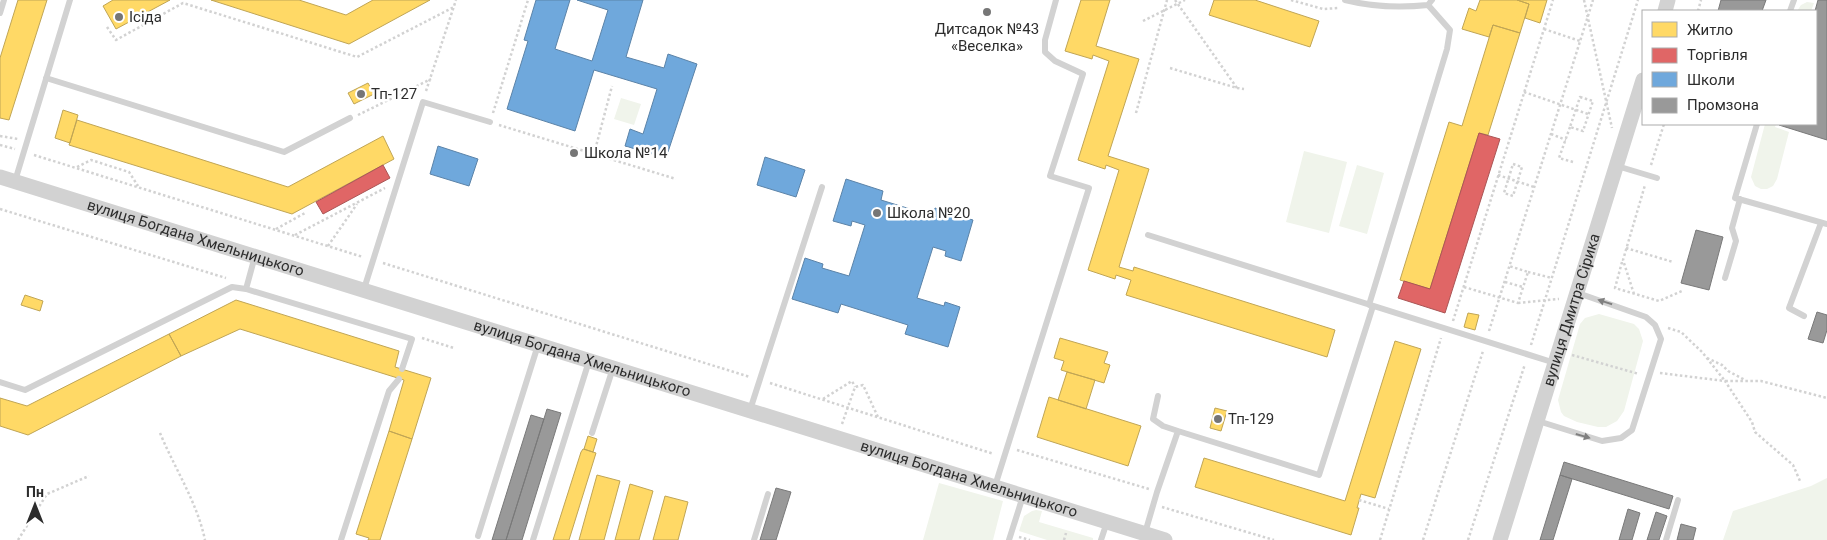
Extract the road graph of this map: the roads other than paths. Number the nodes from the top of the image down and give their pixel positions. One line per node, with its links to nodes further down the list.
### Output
1 (4, 0): 6 (lane)
2 (70, 0): 7 (lane)
3 (1056, 0): 39 (lane)
4 (1345, 0): 5 (lane)
5 (1430, 3): 25 (lane)
6 (0, 13)
7 (46, 78): 9 (lane); 15 (lane)
8 (1642, 83): 12 (street, вулиця Дмитра Сірика)
9 (350, 118)
10 (490, 122): 23 (lane)
11 (1757, 125): 17 (lane)
12 (1616, 166): 14 (lane); 24 (street, вулиця Дмитра Сірика)
13 (0, 177): 15 (street, вулиця Богдана Хмельницького)
14 (1657, 178)
15 (15, 181): 20 (street, вулиця Богдана Хмельницького)
16 (822, 187): 35 (lane)
17 (1740, 199): 18 (lane); 21 (lane)
18 (1824, 224): 26 (lane)
19 (1148, 235): 25 (lane)
20 (255, 256): 22 (lane); 23 (street, вулиця Богдана Хмельницького)
21 (1725, 278)
22 (246, 289): 31 (lane); 33 (lane)
23 (364, 290): 27 (street, вулиця Богдана Хмельницького)
24 (1576, 295): 28 (street, вулиця Дмитра Сірика); 36 (lane, one-way to 24)
25 (1371, 306): 28 (lane); 37 (lane)
26 (1804, 316)
27 (538, 345): 29 (street, вулиця Богдана Хмельницького); 45 (lane)
28 (1556, 357): 36 (street, вулиця Дмитра Сірика)
29 (589, 361): 30 (street, вулиця Богдана Хмельницького); 47 (lane)
30 (613, 368): 35 (street, вулиця Богдана Хмельницького); 38 (lane)
31 (402, 369)
32 (400, 379): 46 (lane)
33 (0, 382)
34 (1158, 396): 37 (lane)
35 (750, 411): 39 (street, вулиця Богдана Хмельницького)
36 (1537, 421): 52 (street, вулиця Дмитра Сірика)
37 (1178, 431): 44 (lane)
38 (592, 433)
39 (995, 487): 41 (street, вулиця Богдана Хмельницького)
40 (768, 494): 48 (lane)
41 (1023, 496): 43 (street, вулиця Богдана Хмельницького); 49 (lane)
42 (1678, 500): 53 (lane)
43 (1107, 522): 44 (street, вулиця Богдана Хмельницького); 50 (lane)
44 (1145, 534): 51 (street, вулиця Богдана Хмельницького)
45 (478, 536)
46 (341, 540)
47 (533, 540)
48 (754, 540)
49 (1009, 540)
50 (1101, 540)
51 (1165, 540)
52 (1500, 540)
53 (1666, 540)

